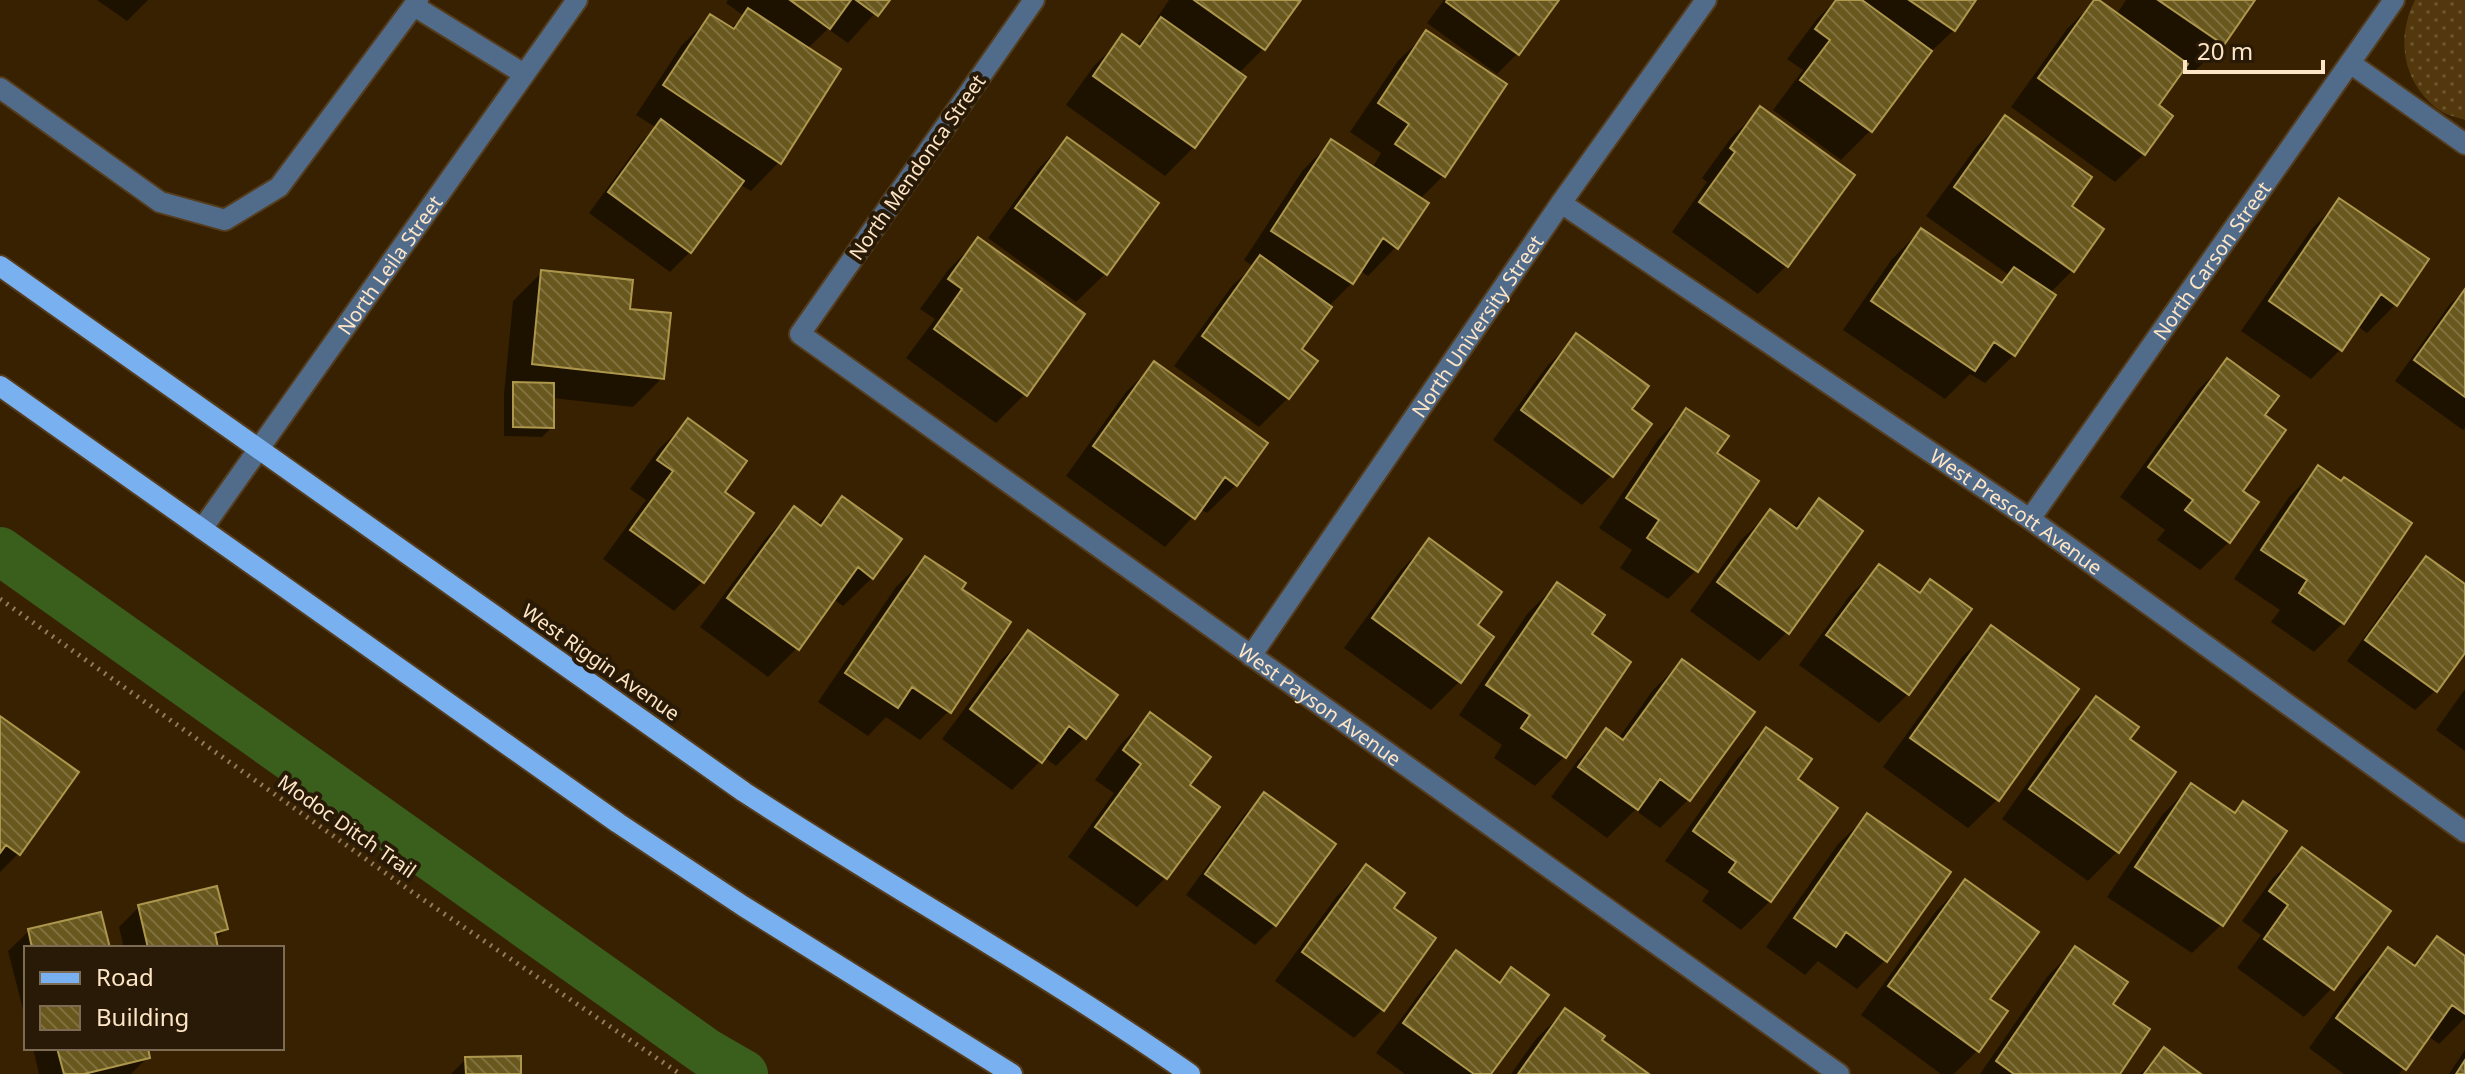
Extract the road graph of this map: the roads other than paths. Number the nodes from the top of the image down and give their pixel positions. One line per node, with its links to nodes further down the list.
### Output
1 (577, 0): 7 (street, North Leila Street)
2 (1034, 0): 12 (street, North Mendonca Street)
3 (1706, 0): 10 (street, North University Street)
4 (2394, 0): 6 (street, North Carson Street)
5 (416, 3): 7 (street); 8 (street)
6 (2350, 63): 9 (street); 15 (street, North Carson Street)
7 (524, 74): 14 (street, North Leila Street)
8 (0, 88)
9 (2465, 144)
10 (1561, 203): 15 (street, West Prescott Avenue); 17 (street, North University Street)
11 (0, 266): 14 (main road, West Riggin Avenue)
12 (800, 334): 17 (street, West Payson Avenue)
13 (0, 386): 16 (main road)
14 (258, 449): 16 (street, North Leila Street); 20 (main road, West Riggin Avenue)
15 (2030, 519): 18 (street, West Prescott Avenue)
16 (202, 529): 19 (main road)
17 (1251, 656): 21 (street, West Payson Avenue)
18 (2465, 832)
19 (1012, 1074)
20 (1190, 1074)
21 (1839, 1074)

